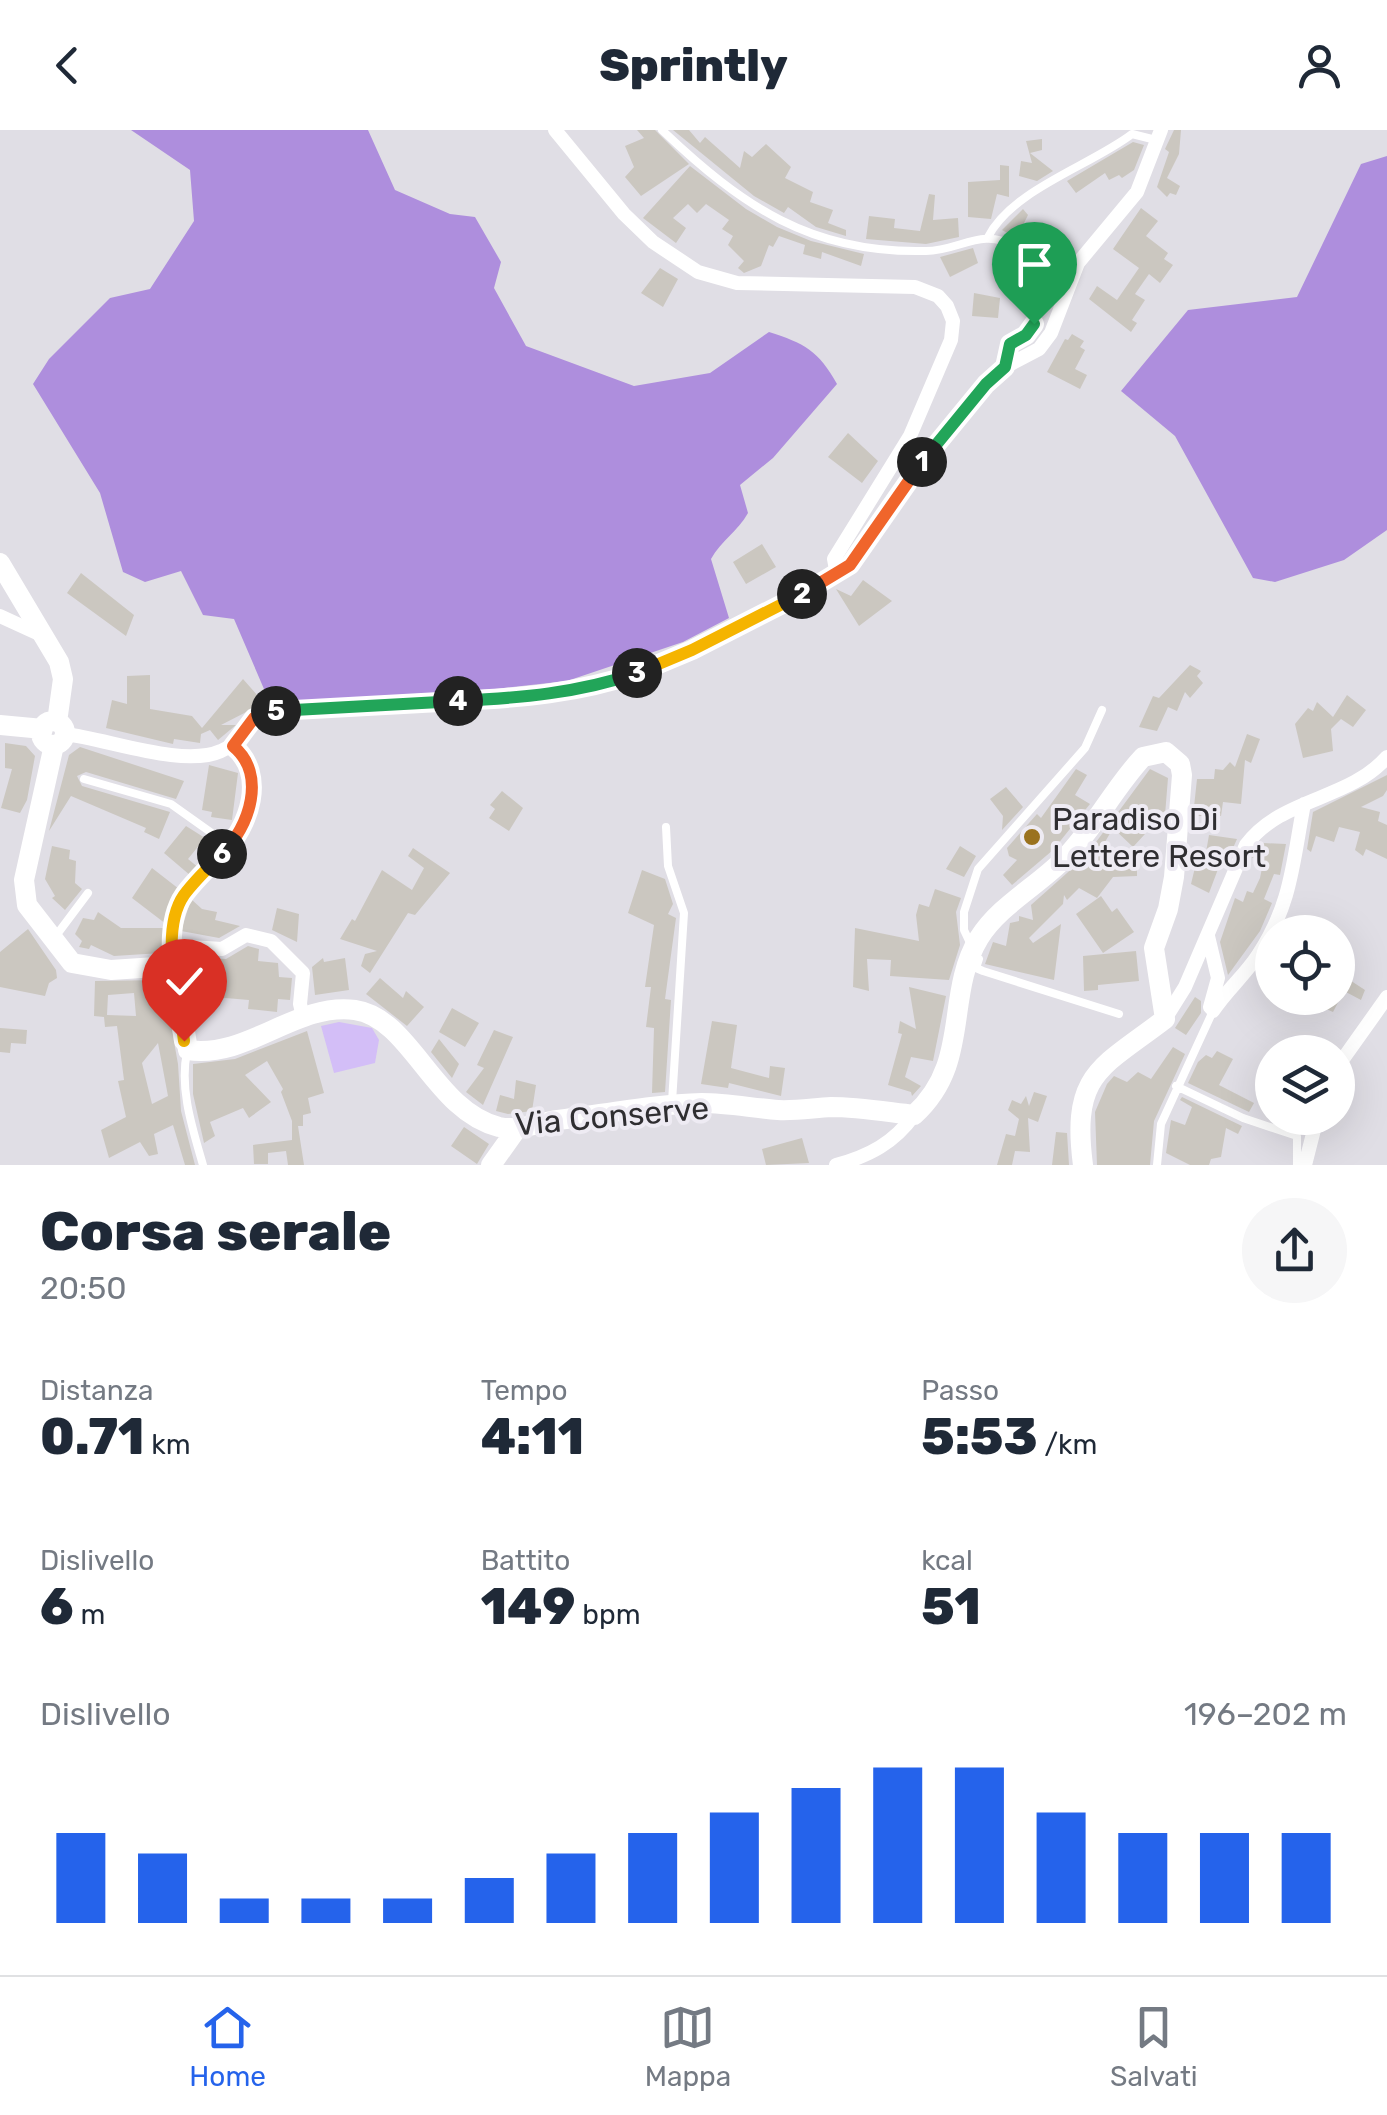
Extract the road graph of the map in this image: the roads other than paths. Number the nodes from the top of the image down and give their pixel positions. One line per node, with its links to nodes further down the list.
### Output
1 (555, 130): 7 (street)
2 (662, 130): 4 (lane)
3 (1158, 135): 4 (lane); 5 (street)
4 (988, 237): 5 (lane)
5 (1005, 367): 7 (street)
6 (0, 562): 9 (street)
7 (836, 575): 13 (street)
8 (0, 616): 9 (street)
9 (39, 634): 12 (street)
10 (1102, 710): 22 (lane)
11 (0, 725): 12 (street)
12 (55, 732): 13 (street); 21 (street)
13 (233, 746): 18 (lane)
14 (1387, 757): 16 (street)
15 (84, 779): 18 (lane)
16 (1304, 804): 20 (street); 25 (street)
17 (666, 827): 32 (lane)
18 (230, 846): 23 (lane)
19 (88, 893): 21 (lane)
20 (1208, 936): 25 (street); 28 (street)
21 (52, 941): 23 (street)
22 (969, 955): 26 (lane); 28 (street); 33 (street)
23 (172, 956): 27 (street); 30 (street)
24 (1387, 997): 29 (street)
25 (1212, 1011): 31 (lane)
26 (1120, 1014)
27 (303, 1018): 30 (street, Via Conserve); 34 (street, Via Conserve)
28 (1165, 1019): 39 (street)
29 (1355, 1042)
30 (188, 1050): 36 (lane)
31 (1176, 1086): 40 (lane); 41 (lane)
32 (672, 1107): 33 (street, Via Conserve); 34 (street, Via Conserve)
33 (914, 1115): 38 (street)
34 (516, 1130): 37 (street)
35 (1311, 1135): 41 (street)
36 (203, 1165)
37 (491, 1165)
38 (836, 1165)
39 (1083, 1165)
40 (1157, 1165)
41 (1301, 1165)

